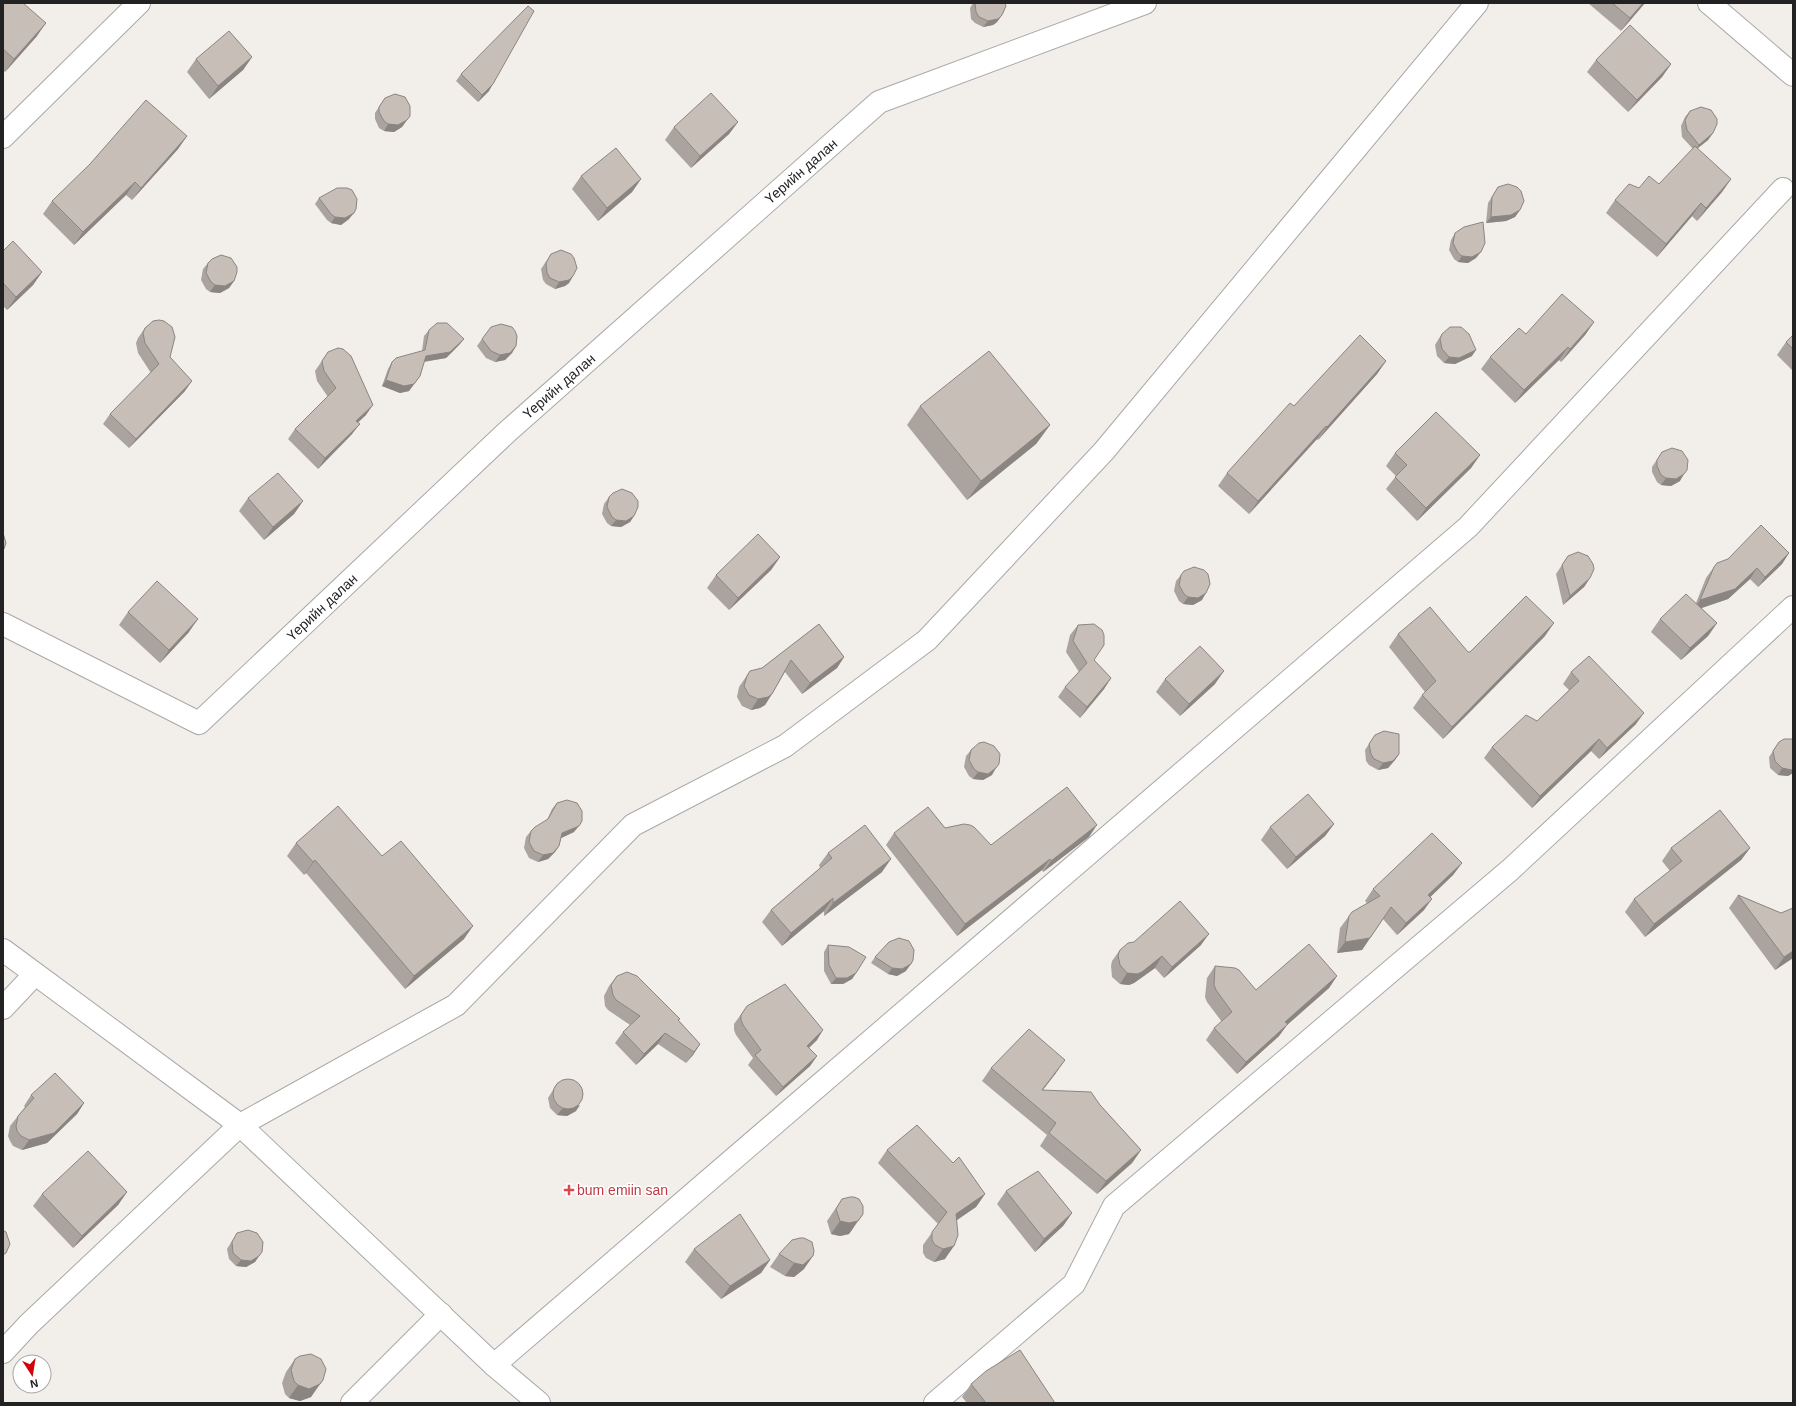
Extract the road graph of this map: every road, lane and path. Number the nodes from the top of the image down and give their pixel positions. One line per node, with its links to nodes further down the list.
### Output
1 (139, 3): 6 (street)
2 (1145, 3): 9 (street, Үерийн далан)
3 (1477, 3): 13 (street)
4 (1709, 3): 5 (street)
5 (1793, 75)
6 (3, 136)
7 (1783, 189): 16 (street)
8 (1793, 607): 19 (street)
9 (3, 624)
10 (3, 950): 11 (street)
11 (35, 974): 12 (street); 13 (street)
12 (3, 1008)
13 (240, 1125): 14 (street); 15 (street)
14 (441, 1314): 16 (street); 17 (street)
15 (3, 1352)
16 (494, 1365): 18 (street)
17 (352, 1403)
18 (539, 1403)
19 (935, 1403)

